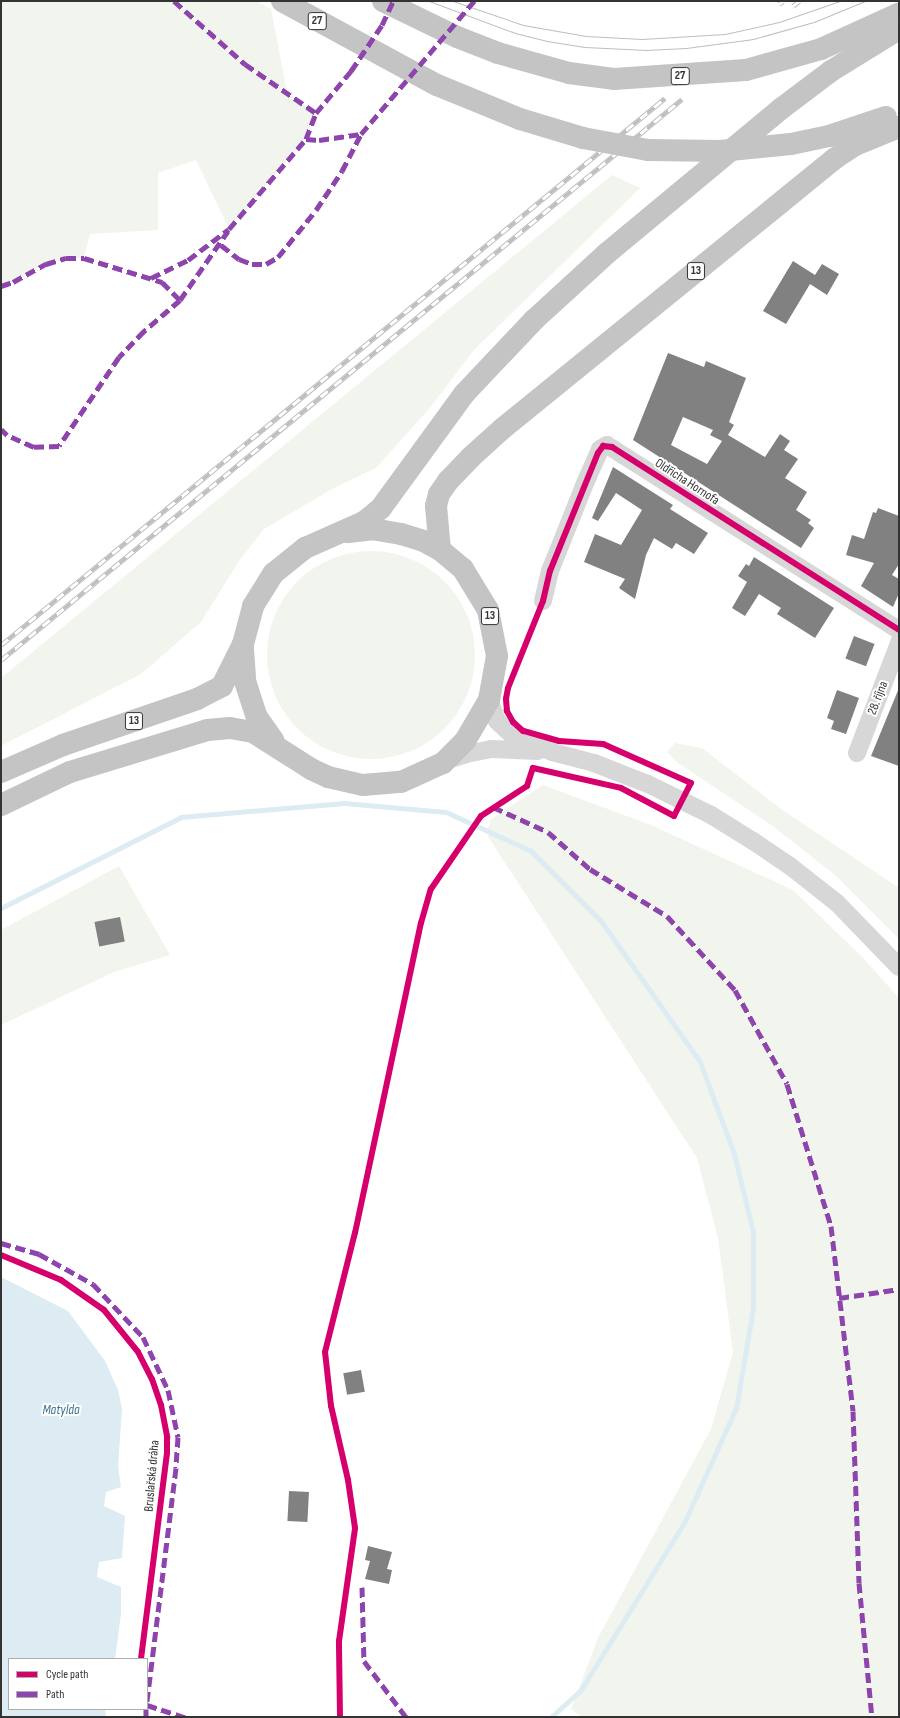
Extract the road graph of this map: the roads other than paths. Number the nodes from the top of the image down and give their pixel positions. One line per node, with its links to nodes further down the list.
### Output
1 (282, 1): 5 (highway, 27, bridge)
2 (384, 1): 3 (highway, 27)
3 (899, 14)
4 (899, 29): 7 (highway, 13)
5 (899, 111)
6 (899, 127): 8 (highway, 13)
7 (341, 533): 8 (highway); 12 (highway, 13)
8 (440, 550): 13 (highway, 13)
9 (543, 601): 10 (street, Oldřicha Hornofa)
10 (899, 630)
11 (899, 643): 16 (street, 28. října)
12 (243, 644): 14 (highway); 18 (highway, 13)
13 (489, 700): 15 (street); 17 (highway, 13)
14 (279, 747): 17 (highway, 13); 19 (highway, 13)
15 (552, 752): 17 (street); 20 (street)
16 (857, 753)
17 (443, 762)
18 (1, 772)
19 (1, 805)
20 (899, 967)

